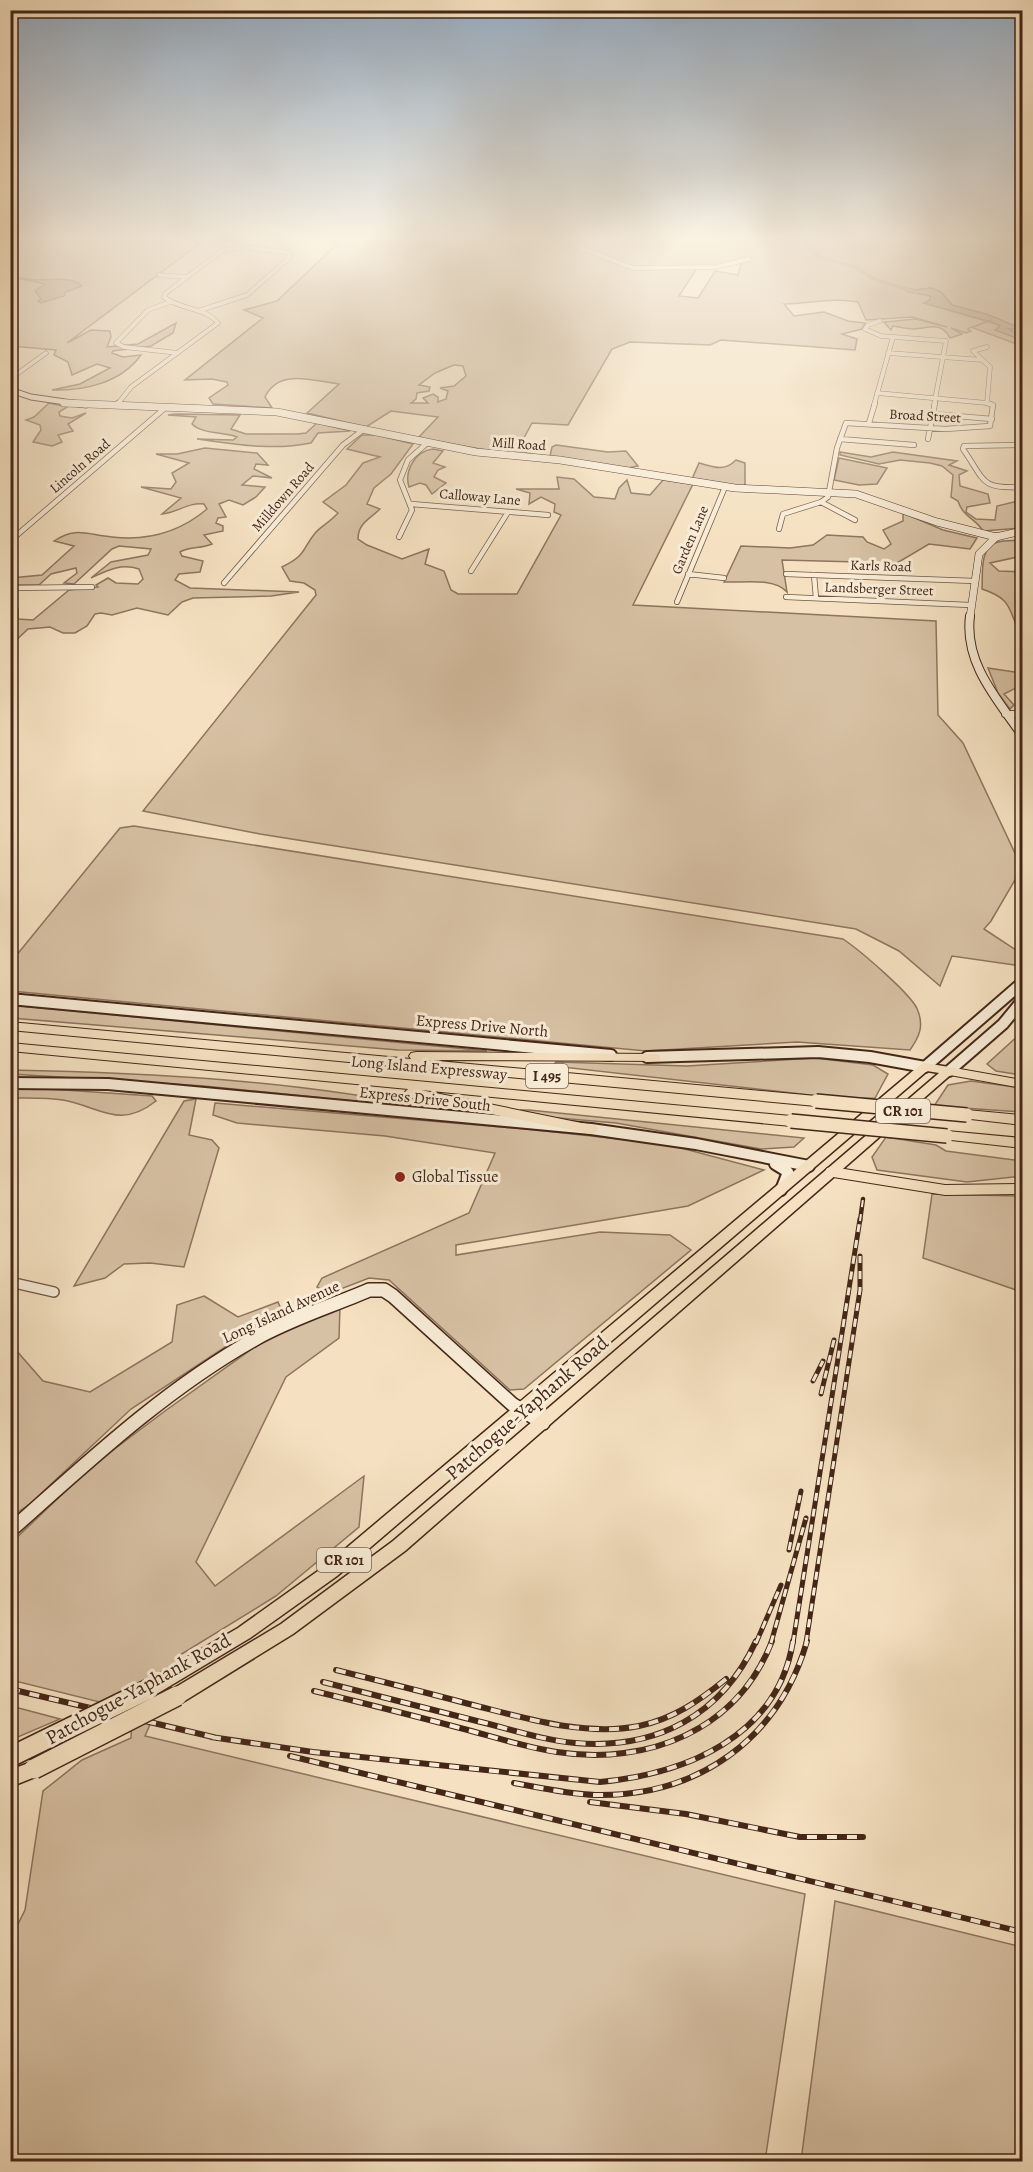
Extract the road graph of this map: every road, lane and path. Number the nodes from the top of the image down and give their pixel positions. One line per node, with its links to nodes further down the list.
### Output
1 (122, 336): 7 (street)
2 (200, 336): 7 (street)
3 (888, 336): 4 (street)
4 (893, 337): 8 (street); 9 (street)
5 (987, 347): 10 (street)
6 (46, 353): 11 (street)
7 (178, 353): 18 (street)
8 (888, 353): 9 (street); 13 (street)
9 (943, 357): 10 (street); 16 (street)
10 (983, 360): 17 (street)
11 (10, 379)
12 (10, 390): 14 (main road, Mill Road)
13 (877, 393): 16 (street); 22 (street)
14 (18, 394): 15 (main road); 18 (main road, Mill Road)
15 (10, 397)
16 (935, 399): 17 (street); 20 (street)
17 (987, 403): 21 (street)
18 (116, 406): 19 (main road, Mill Road)
19 (165, 408): 24 (main road, Mill Road); 43 (street, Lincoln Road)
20 (933, 414): 21 (street); 23 (street)
21 (992, 419): 23 (street, Broad Street)
22 (869, 423): 23 (street, Broad Street); 25 (street, Broad Street)
23 (930, 428): 26 (street)
24 (363, 430): 27 (main road, Mill Road); 50 (street, Milldown Road)
25 (840, 438): 29 (street); 32 (street)
26 (928, 439)
27 (426, 444): 30 (main road, Mill Road); 34 (street)
28 (1023, 444): 31 (street)
29 (914, 445)
30 (725, 487): 32 (main road, Mill Road); 45 (street, Garden Lane)
31 (1023, 487)
32 (830, 491): 33 (street); 39 (main road, Mill Road)
33 (821, 502): 37 (street); 38 (street)
34 (411, 504): 35 (street, Calloway Lane); 41 (street)
35 (508, 512): 36 (street, Calloway Lane); 44 (street)
36 (548, 514)
37 (855, 520)
38 (779, 529)
39 (968, 530): 40 (main road); 42 (main road, Mill Road)
40 (1020, 531): 42 (main road, Mill Road)
41 (399, 537)
42 (996, 537): 49 (main road)
43 (10, 541)
44 (471, 571)
45 (688, 574): 48 (street); 55 (street, Garden Lane)
46 (786, 574): 47 (street, Karls Road)
47 (814, 575): 49 (street, Karls Road); 54 (street)
48 (724, 578)
49 (975, 581): 56 (main road)
50 (224, 583)
51 (92, 587): 52 (street)
52 (10, 588)
53 (786, 597): 54 (street, Landsberger Street)
54 (816, 598): 56 (street, Landsberger Street)
55 (677, 602)
56 (970, 605): 57 (main road)
57 (1005, 714): 58 (street); 59 (main road)
58 (1023, 714)
59 (1023, 735)
60 (1023, 983): 71 (main road, Patchogue-Yaphank Road / CR 101)
61 (10, 999): 69 (main road, Express Drive North)
62 (1023, 1001): 64 (main road, Patchogue-Yaphank Road / CR 101)
63 (1023, 1007): 64 (main road)
64 (1003, 1024): 72 (main road, Patchogue-Yaphank Road / CR 101)
65 (10, 1026): 67 (highway, Long Island Expressway / I 495)
66 (10, 1047): 70 (highway, Long Island Expressway / I 495)
67 (279, 1051): 69 (highway); 76 (highway, Long Island Expressway / I 495, bridge)
68 (10, 1054): 70 (highway)
69 (654, 1058): 71 (main road, Express Drive North)
70 (144, 1059): 73 (highway, Long Island Expressway / I 495)
71 (925, 1067): 72 (main road, Express Drive North); 80 (main road, Patchogue-Yaphank Road / CR 101)
72 (949, 1071): 75 (highway); 81 (main road, Patchogue-Yaphank Road / CR 101)
73 (306, 1075): 77 (highway); 78 (highway, Long Island Expressway / I 495, bridge)
74 (10, 1083): 77 (main road, Express Drive South)
75 (1023, 1084)
76 (1023, 1120)
77 (591, 1130): 79 (main road, Express Drive South)
78 (1023, 1143)
79 (749, 1154): 80 (main road, Express Drive South); 83 (main road)
80 (809, 1166): 81 (main road, Express Drive South); 83 (main road, Patchogue-Yaphank Road / CR 101)
81 (832, 1172): 82 (highway); 87 (main road, Patchogue-Yaphank Road / CR 101)
82 (1023, 1189)
83 (780, 1191): 86 (main road, Patchogue-Yaphank Road / CR 101)
84 (10, 1282): 85 (street)
85 (54, 1292)
86 (522, 1410): 87 (main road, Long Island Avenue); 88 (main road, Long Island Avenue); 89 (main road, Patchogue-Yaphank Road / CR 101, bridge)
87 (543, 1423): 90 (main road, Patchogue-Yaphank Road / CR 101, bridge)
88 (10, 1531)
89 (10, 1757)
90 (10, 1779)

